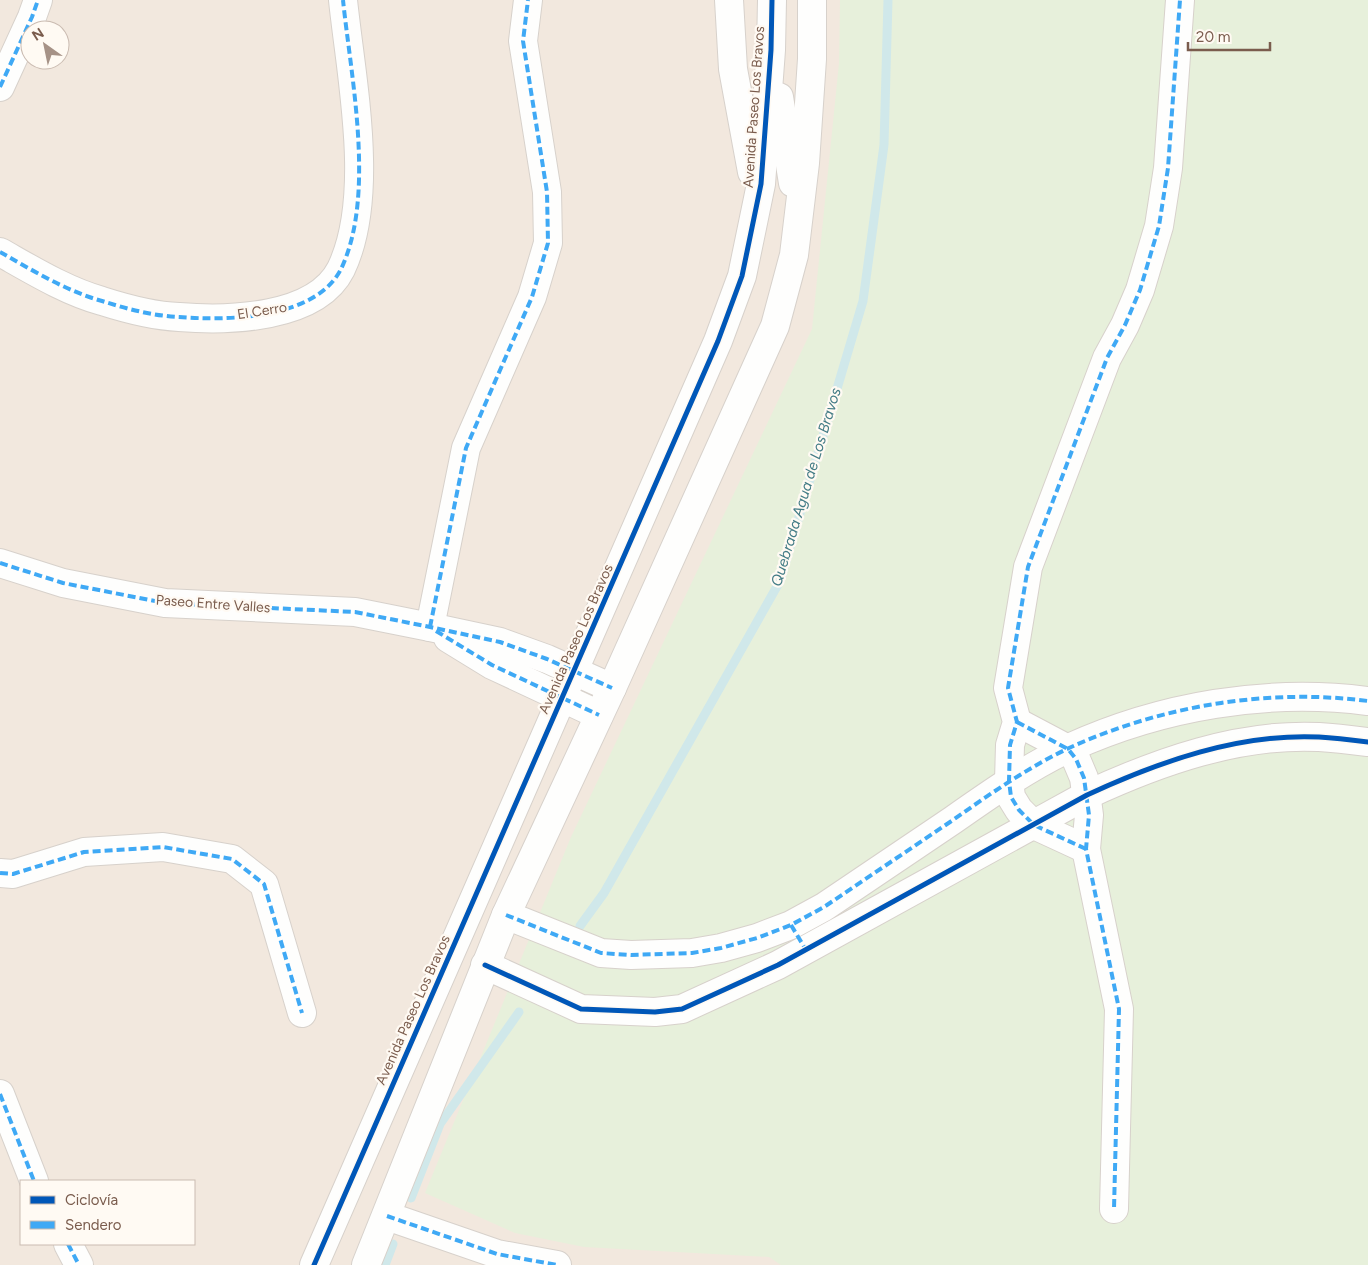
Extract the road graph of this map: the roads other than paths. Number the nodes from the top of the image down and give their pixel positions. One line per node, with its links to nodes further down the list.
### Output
1 (38, 0): 9 (street)
2 (343, 0): 12 (street, El Cerro)
3 (528, 0): 14 (street)
4 (729, 0): 10 (street, Avenida Paseo Los Bravos)
5 (772, 0): 8 (street, Avenida Paseo Los Bravos)
6 (812, 0): 11 (street, Avenida Paseo Los Bravos)
7 (1180, 0): 20 (street)
8 (771, 50): 10 (street, Avenida Paseo Los Bravos); 11 (street, Avenida Paseo Los Bravos)
9 (0, 87)
10 (754, 213): 15 (street, Avenida Paseo Los Bravos)
11 (798, 217): 16 (street, Avenida Paseo Los Bravos)
12 (0, 252)
13 (0, 563): 14 (street, Paseo Entre Valles)
14 (430, 627): 15 (street, Paseo Entre Valles); 17 (street, Paseo Entre Valles)
15 (574, 671): 16 (street, Paseo Entre Valles); 17 (street, Avenida Paseo Los Bravos)
16 (612, 688): 19 (street, Avenida Paseo Los Bravos)
17 (562, 698): 19 (street, Paseo Entre Valles); 39 (street, Avenida Paseo Los Bravos)
18 (1368, 701): 22 (street)
19 (599, 715): 28 (street, Avenida Paseo Los Bravos)
20 (1017, 722): 22 (street); 23 (street)
21 (1368, 742): 24 (street)
22 (1068, 749): 23 (street); 24 (street)
23 (1009, 781): 25 (street); 29 (street)
24 (1087, 795): 25 (street); 26 (street)
25 (1034, 825): 26 (street); 30 (street)
26 (1086, 849): 35 (street)
27 (0, 873): 32 (street)
28 (506, 915): 29 (street); 31 (street, Avenida Paseo Los Bravos)
29 (791, 924): 30 (street)
30 (806, 950): 31 (street)
31 (485, 965): 36 (street, Avenida Paseo Los Bravos)
32 (302, 1012)
33 (0, 1094): 34 (street)
34 (34, 1180)
35 (1114, 1209)
36 (387, 1216): 40 (street, Avenida Paseo Los Bravos); 41 (street)
37 (69, 1245): 38 (street)
38 (79, 1265)
39 (314, 1265)
40 (366, 1265)
41 (557, 1265)

